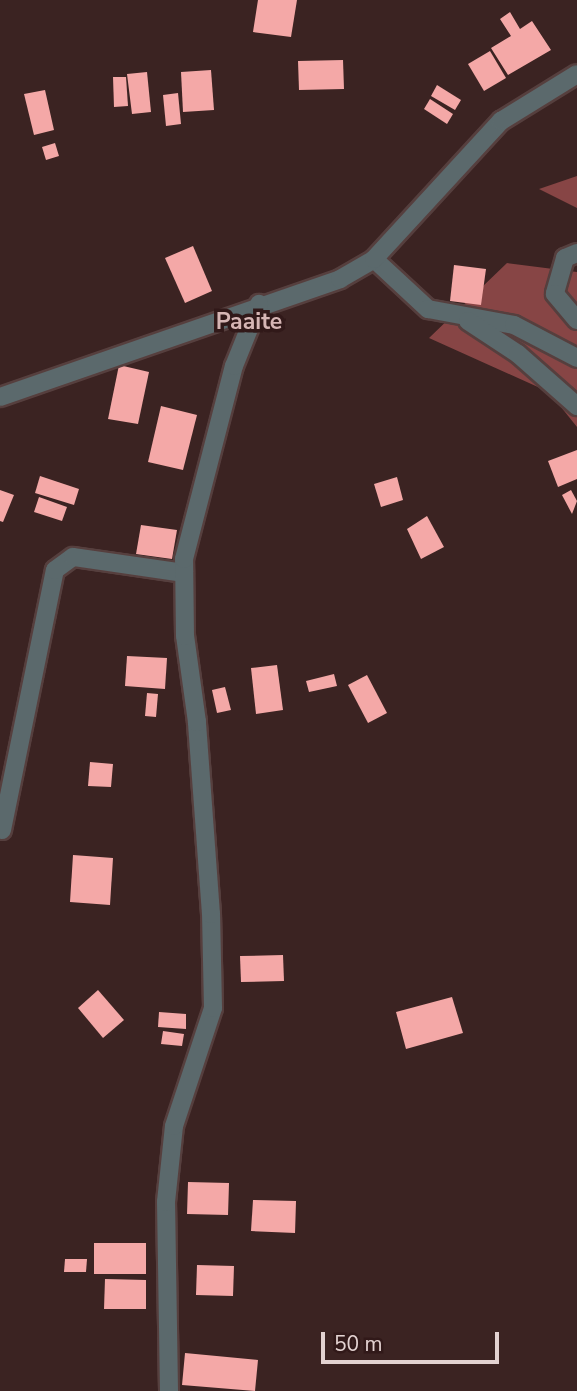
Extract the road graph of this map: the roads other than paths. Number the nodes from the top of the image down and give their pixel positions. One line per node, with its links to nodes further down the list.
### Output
1 (577, 74): 3 (street)
2 (577, 253): 6 (street)
3 (374, 259): 4 (street); 5 (street)
4 (259, 304): 8 (street); 10 (street)
5 (465, 319): 7 (street); 9 (street)
6 (577, 320)
7 (577, 358)
8 (0, 397)
9 (577, 406)
10 (184, 573): 11 (street); 12 (street)
11 (2, 830)
12 (169, 1391)

